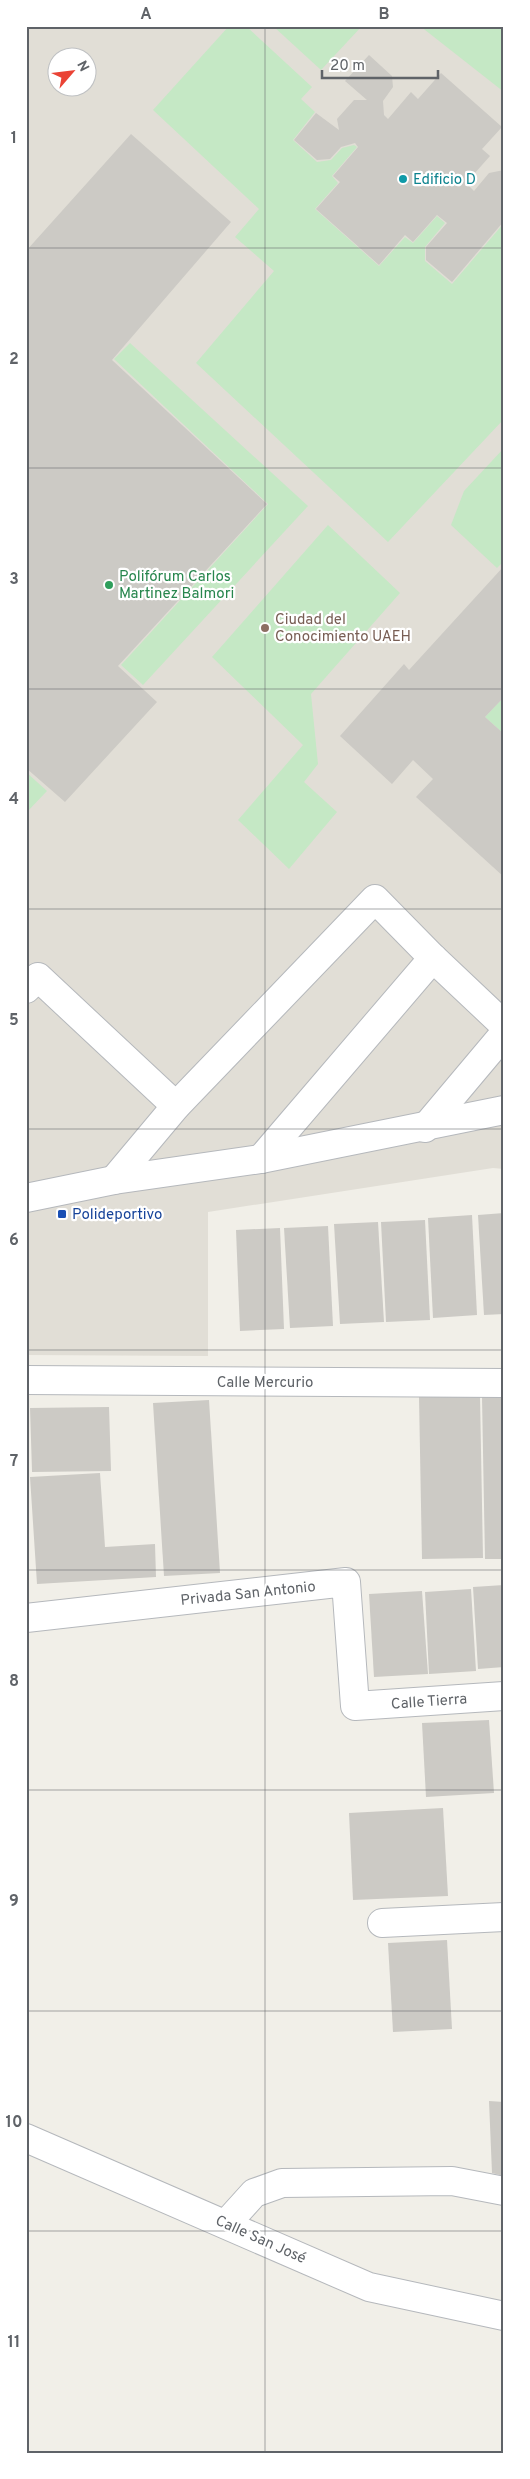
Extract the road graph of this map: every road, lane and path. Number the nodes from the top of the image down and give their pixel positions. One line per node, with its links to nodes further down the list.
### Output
1 (433, 958): 3 (street); 5 (street); 8 (street)
2 (26, 989): 5 (street)
3 (504, 1025)
4 (504, 1034): 7 (street)
5 (176, 1106): 9 (street)
6 (504, 1110): 7 (street)
7 (425, 1128): 8 (street)
8 (261, 1158): 9 (street)
9 (114, 1180): 10 (street)
10 (26, 1198)
11 (26, 1380): 12 (street, Calle Mercurio)
12 (504, 1383)
13 (26, 1618): 15 (street, Privada San Antonio)
14 (504, 1696): 15 (street, Calle Tierra)
15 (355, 1706)
16 (504, 1917): 17 (street)
17 (382, 1923)
18 (26, 2138): 20 (street, Calle San José)
19 (504, 2192): 20 (street)
20 (226, 2224): 21 (street, Calle San José)
21 (504, 2316)

